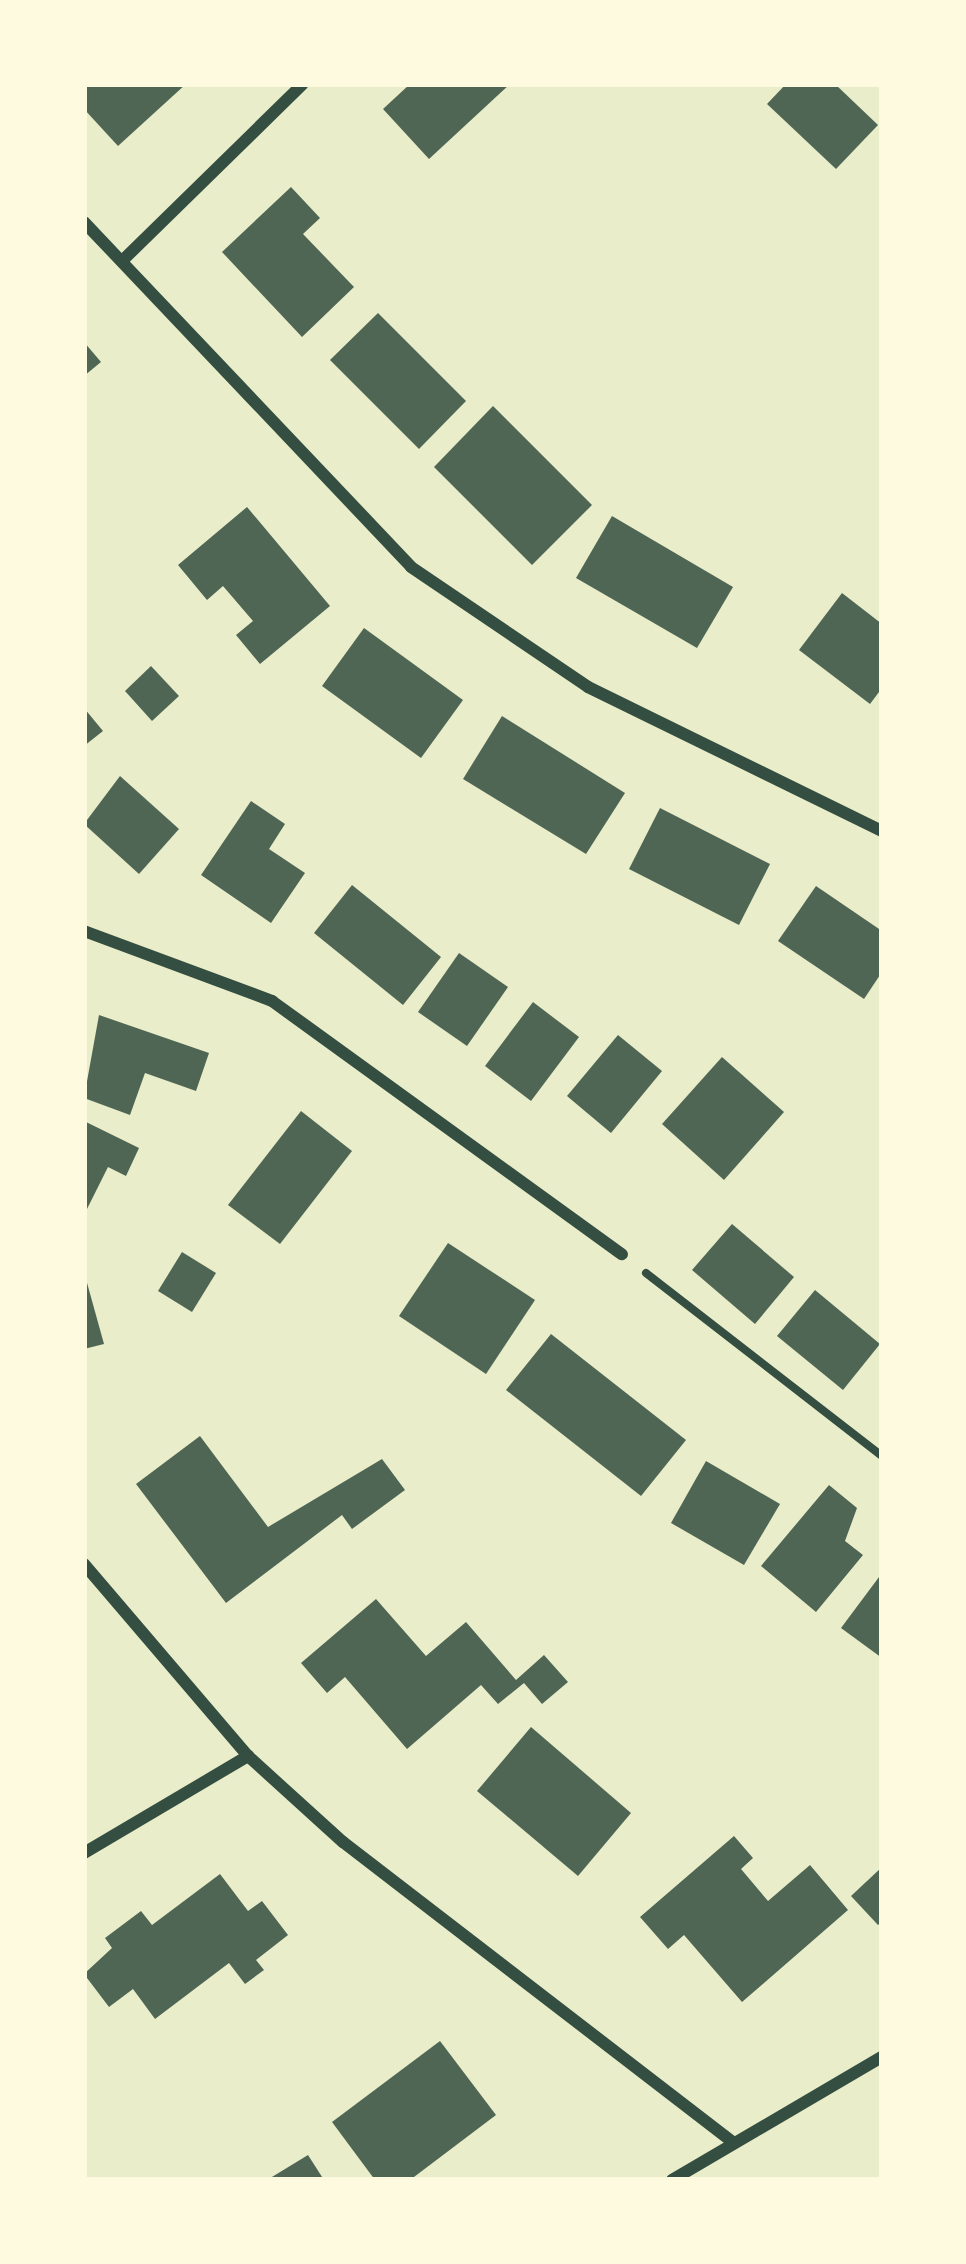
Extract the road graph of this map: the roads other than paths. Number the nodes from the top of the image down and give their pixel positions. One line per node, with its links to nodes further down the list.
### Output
1 (303, 84): 3 (street)
2 (84, 222): 3 (street)
3 (122, 261): 4 (street)
4 (882, 831)
5 (84, 932): 6 (street)
6 (622, 1255)
7 (84, 1564): 8 (street)
8 (248, 1756): 9 (street); 11 (street)
9 (84, 1852)
10 (882, 2057): 11 (street)
11 (734, 2144): 12 (street)
12 (672, 2180)

